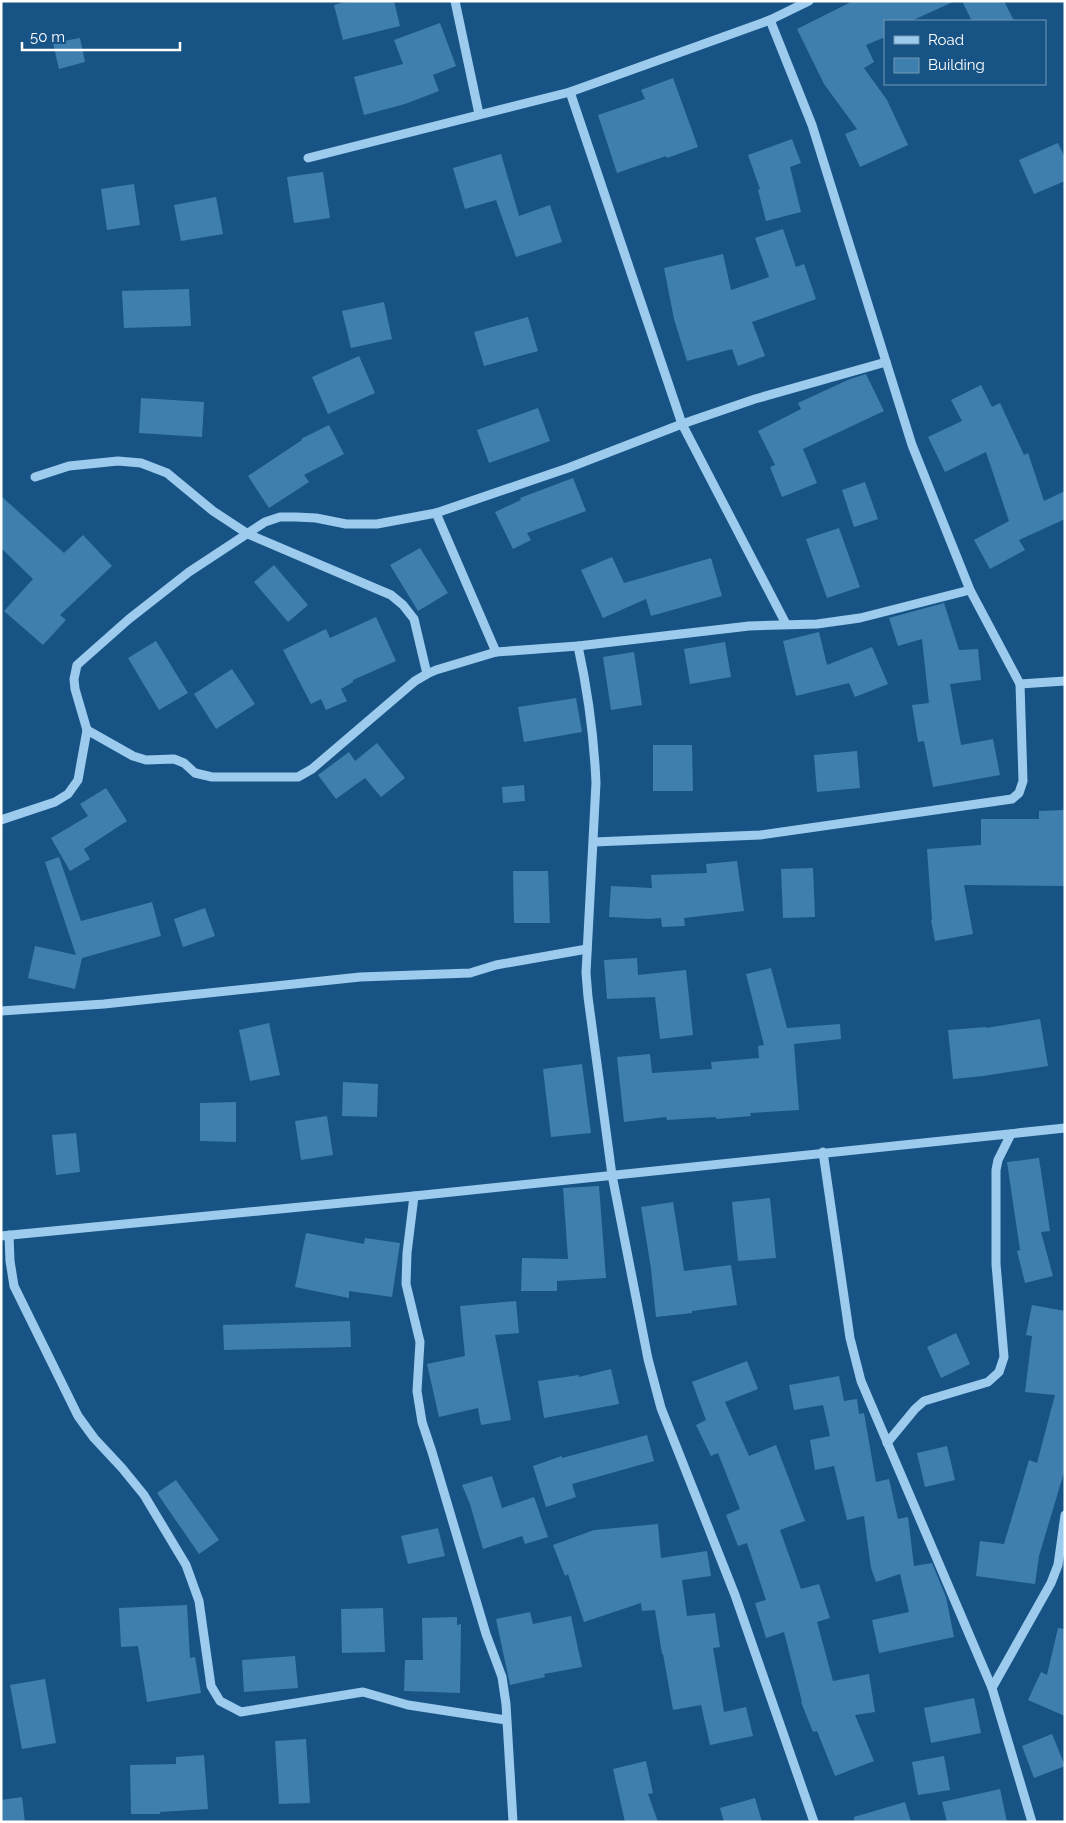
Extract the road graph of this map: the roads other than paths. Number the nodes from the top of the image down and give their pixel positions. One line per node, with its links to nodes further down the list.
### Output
1 (454, 1): 5 (street)
2 (809, 1): 3 (street)
3 (770, 20): 4 (street); 7 (street)
4 (570, 92): 5 (street); 8 (street)
5 (479, 114): 6 (street)
6 (308, 158)
7 (886, 362): 8 (street); 12 (street)
8 (682, 424): 10 (street); 13 (street)
9 (35, 476): 11 (street)
10 (436, 513): 11 (street); 15 (street)
11 (248, 534): 16 (street); 19 (street)
12 (970, 590): 13 (street); 18 (street)
13 (786, 624): 14 (street)
14 (578, 646): 15 (street); 21 (street)
15 (496, 652): 16 (street)
16 (427, 674): 19 (street)
17 (1065, 681): 18 (street)
18 (1020, 684): 21 (street)
19 (87, 730): 20 (street)
20 (1, 820)
21 (594, 842): 22 (street)
22 (587, 949): 23 (street); 27 (street)
23 (1, 1010)
24 (1065, 1128): 25 (street)
25 (1011, 1134): 26 (street); 30 (street)
26 (823, 1152): 27 (street); 30 (street)
27 (612, 1175): 28 (street); 35 (street)
28 (414, 1196): 29 (street); 33 (street)
29 (5, 1235): 33 (street)
30 (887, 1443): 32 (street)
31 (1065, 1515): 32 (street)
32 (992, 1688): 36 (street)
33 (506, 1720): 34 (street)
34 (513, 1822)
35 (814, 1822)
36 (1032, 1822)

